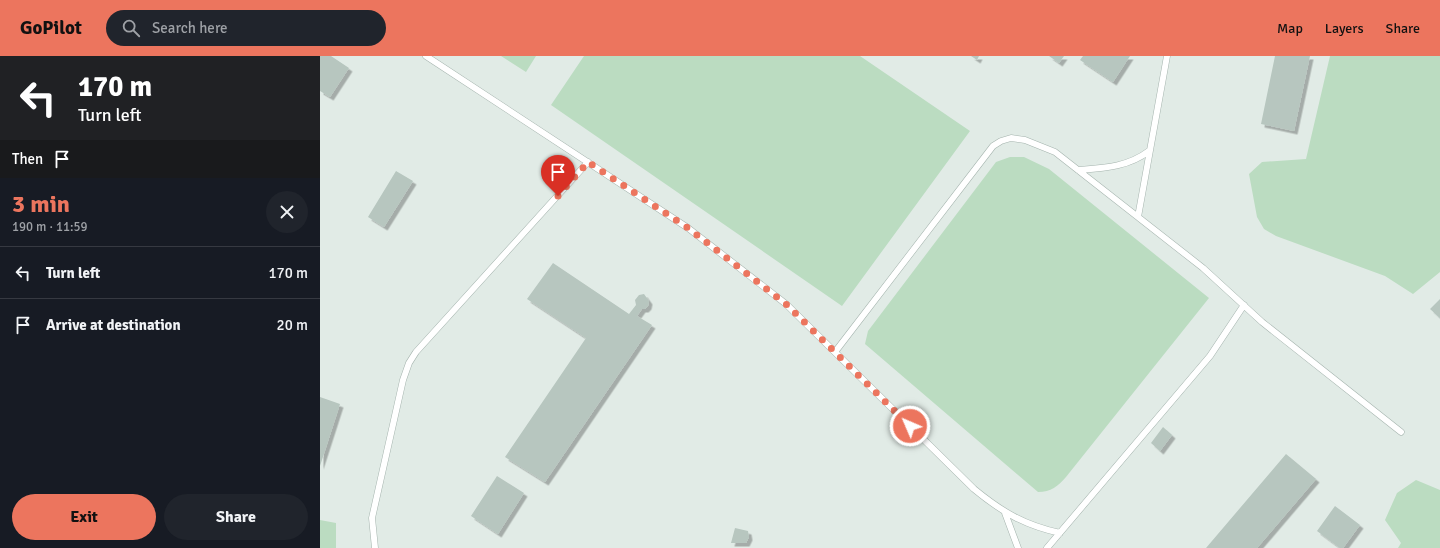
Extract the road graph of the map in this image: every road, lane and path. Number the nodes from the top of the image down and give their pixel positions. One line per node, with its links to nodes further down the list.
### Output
1 (426, 56): 4 (lane)
2 (1167, 56): 3 (lane)
3 (1149, 150): 5 (lane); 6 (lane)
4 (588, 162): 8 (lane); 12 (lane)
5 (1078, 170): 6 (lane); 8 (lane)
6 (1138, 217): 7 (lane)
7 (1244, 306): 9 (lane); 11 (lane)
8 (835, 352): 10 (lane)
9 (1401, 432)
10 (1006, 513): 11 (lane); 13 (lane)
11 (1060, 533): 14 (lane)
12 (375, 548)
13 (1018, 548)
14 (1047, 548)

